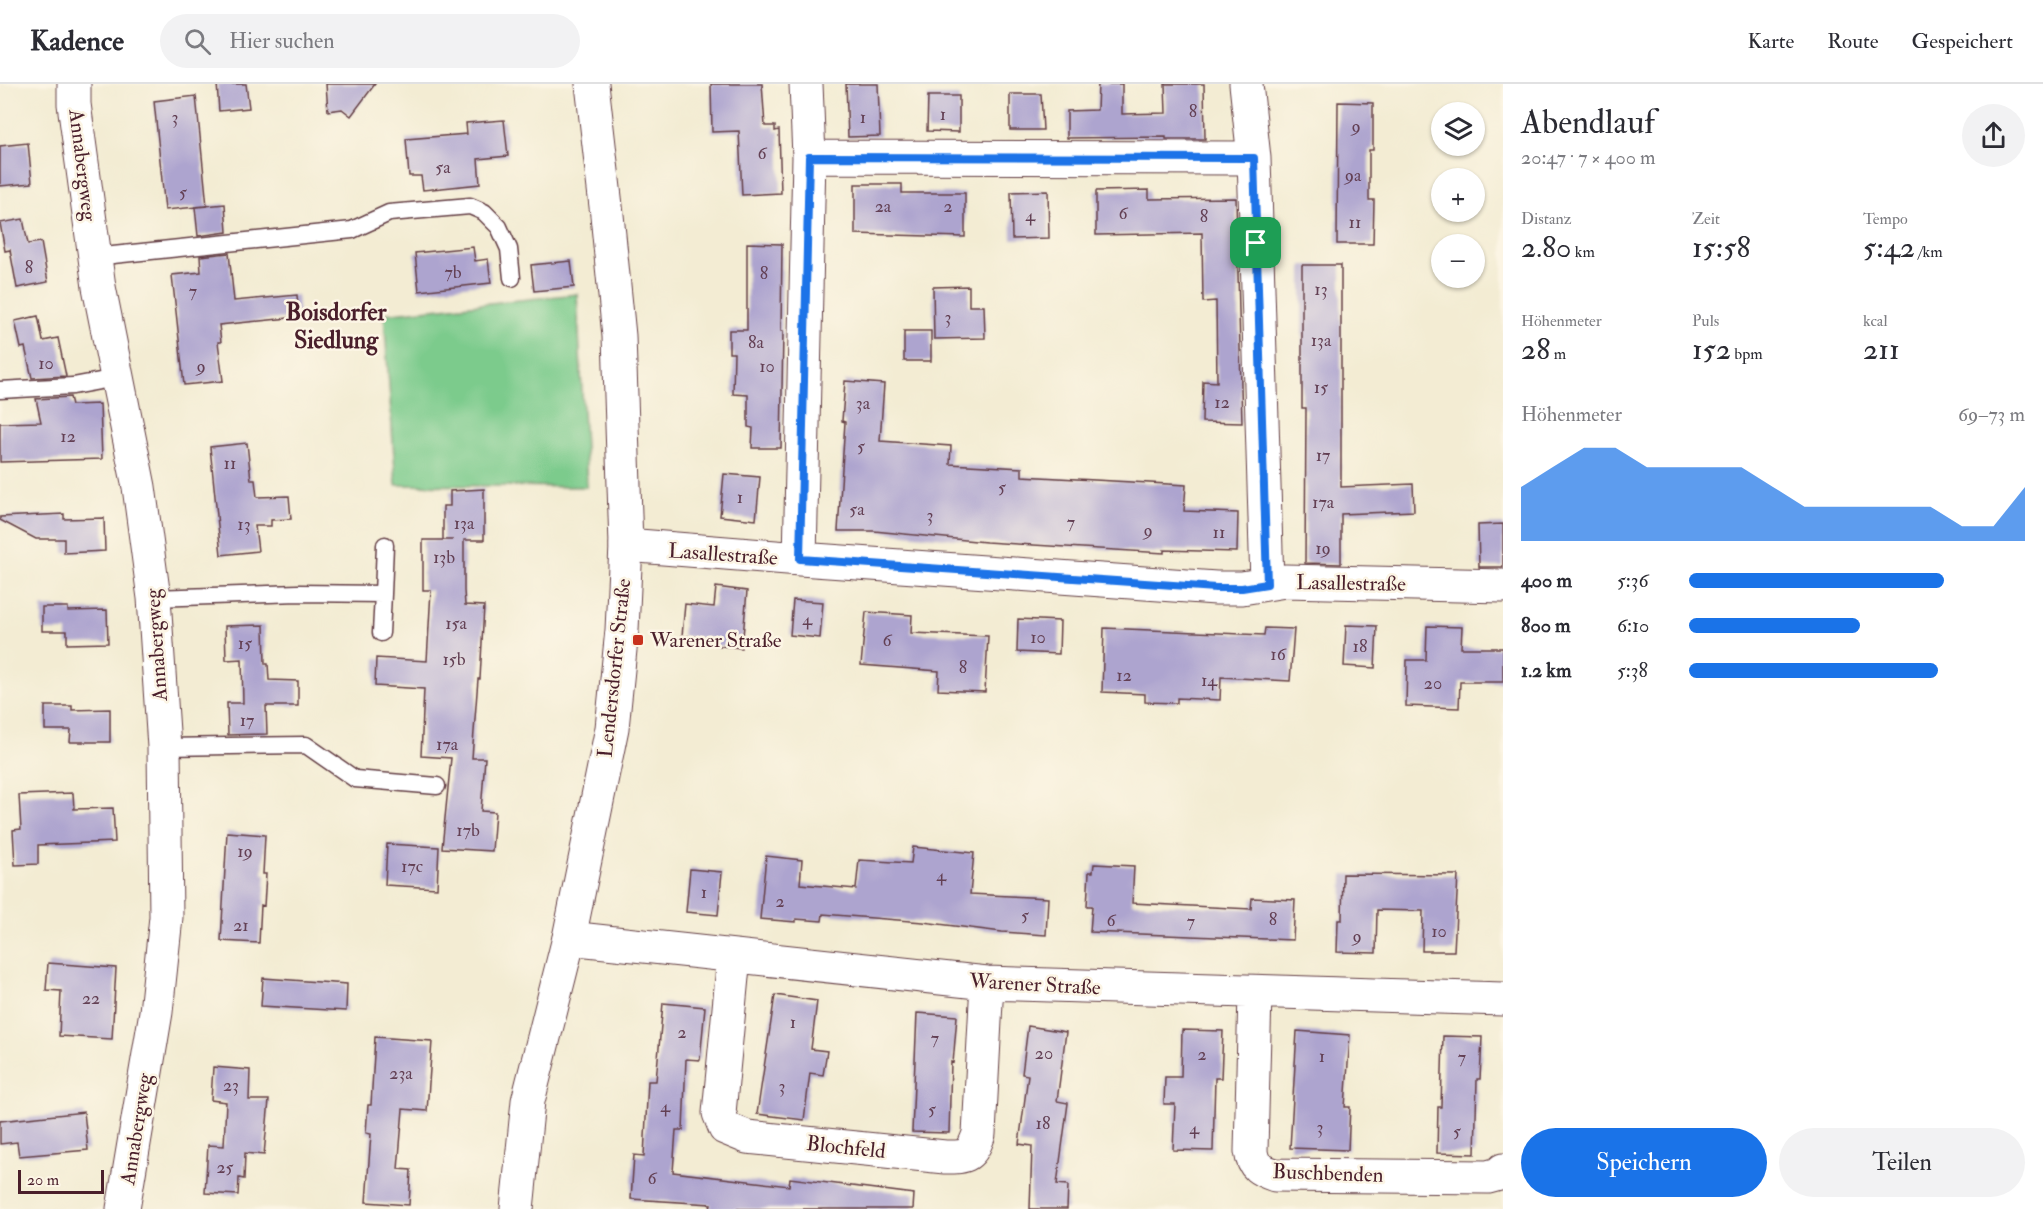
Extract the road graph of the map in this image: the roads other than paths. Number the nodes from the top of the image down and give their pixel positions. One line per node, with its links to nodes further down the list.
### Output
1 (74, 84): 7 (street, Annabergweg)
2 (592, 84): 12 (street, Lendersdorfer Straße)
3 (806, 84): 5 (street)
4 (1246, 84): 6 (street)
5 (809, 157): 6 (street); 13 (street)
6 (1254, 158): 14 (street)
7 (94, 257): 8 (lane); 9 (street, Annabergweg)
8 (512, 278)
9 (116, 378): 10 (lane); 17 (street, Annabergweg)
10 (0, 390)
11 (385, 545): 16 (lane)
12 (626, 545): 13 (street, Lasallestraße); 21 (street, Lendersdorfer Straße)
13 (800, 559): 14 (street, Lasallestraße)
14 (1267, 584): 15 (street, Lasallestraße)
15 (1503, 586)
16 (383, 594): 17 (lane); 18 (lane)
17 (154, 598): 19 (street, Annabergweg)
18 (381, 633)
19 (164, 747): 20 (lane); 27 (street, Annabergweg)
20 (437, 786)
21 (569, 938): 22 (street, Warener Straße); 28 (street, Lendersdorfer Straße)
22 (734, 956): 23 (street, Warener Straße); 23 (street, Blochfeld)
23 (987, 983): 24 (street, Warener Straße)
24 (1255, 993): 25 (street, Warener Straße); 26 (street, Buschbenden)
25 (1503, 999)
26 (1503, 1170)
27 (123, 1209)
28 (517, 1209)

